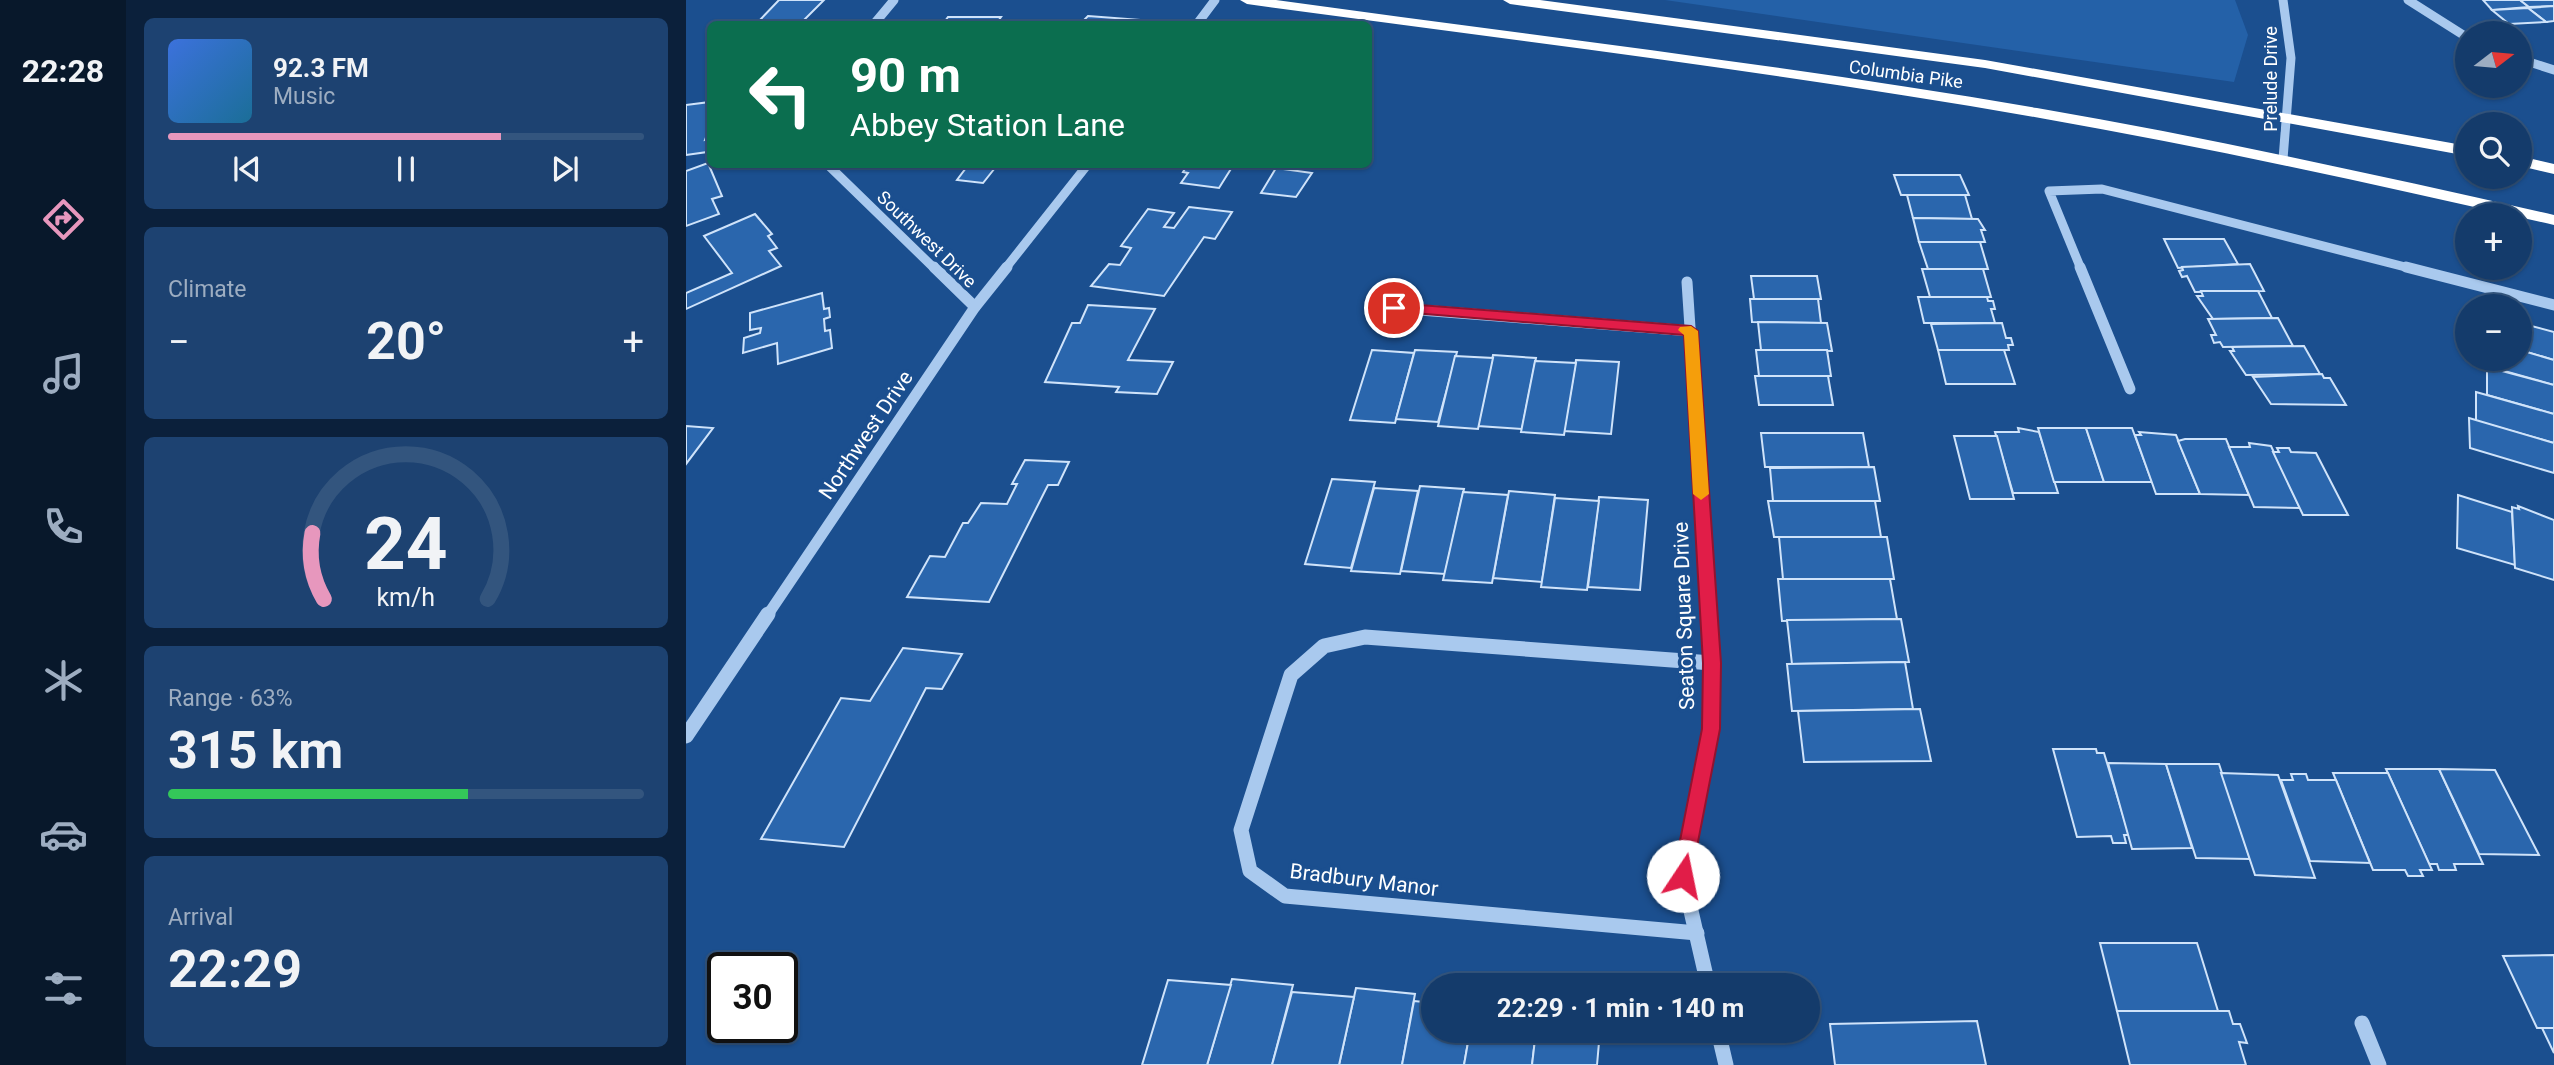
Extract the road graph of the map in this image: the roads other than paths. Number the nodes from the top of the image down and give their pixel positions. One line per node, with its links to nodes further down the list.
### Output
1 (894, 0): 7 (street)
2 (1215, 0): 8 (street)
3 (1247, 0): 14 (highway, Columbia Pike)
4 (1510, 0): 12 (highway, Columbia Pike)
5 (2283, 0): 12 (street, Prelude Drive)
6 (2408, 0): 9 (street)
7 (876, 21)
8 (1200, 21)
9 (2455, 30)
10 (2532, 63): 11 (street)
11 (2554, 70)
12 (2289, 117): 13 (highway, Columbia Pike); 14 (street, Prelude Drive)
13 (2455, 149)
14 (2283, 159): 19 (highway, Columbia Pike)
15 (2532, 164): 18 (highway)
16 (831, 168): 22 (street, Southwest Drive)
17 (1085, 168): 22 (street, Northwest Drive)
18 (2554, 169)
19 (2554, 220)
20 (1687, 282): 24 (street, Seaton Square Drive)
21 (2554, 305): 25 (street)
22 (975, 307): 27 (street, Northwest Drive)
23 (1394, 308): 24 (street)
24 (1691, 331): 26 (street, Seaton Square Drive)
25 (2130, 389)
26 (1712, 663): 28 (street, Seaton Square Drive); 28 (street, Bradbury Manor)
27 (686, 736)
28 (1697, 933): 29 (street, Seaton Square Drive)
29 (1705, 973)
30 (2362, 1023): 33 (street)
31 (1721, 1043): 32 (street)
32 (1726, 1065)
33 (2379, 1065)

